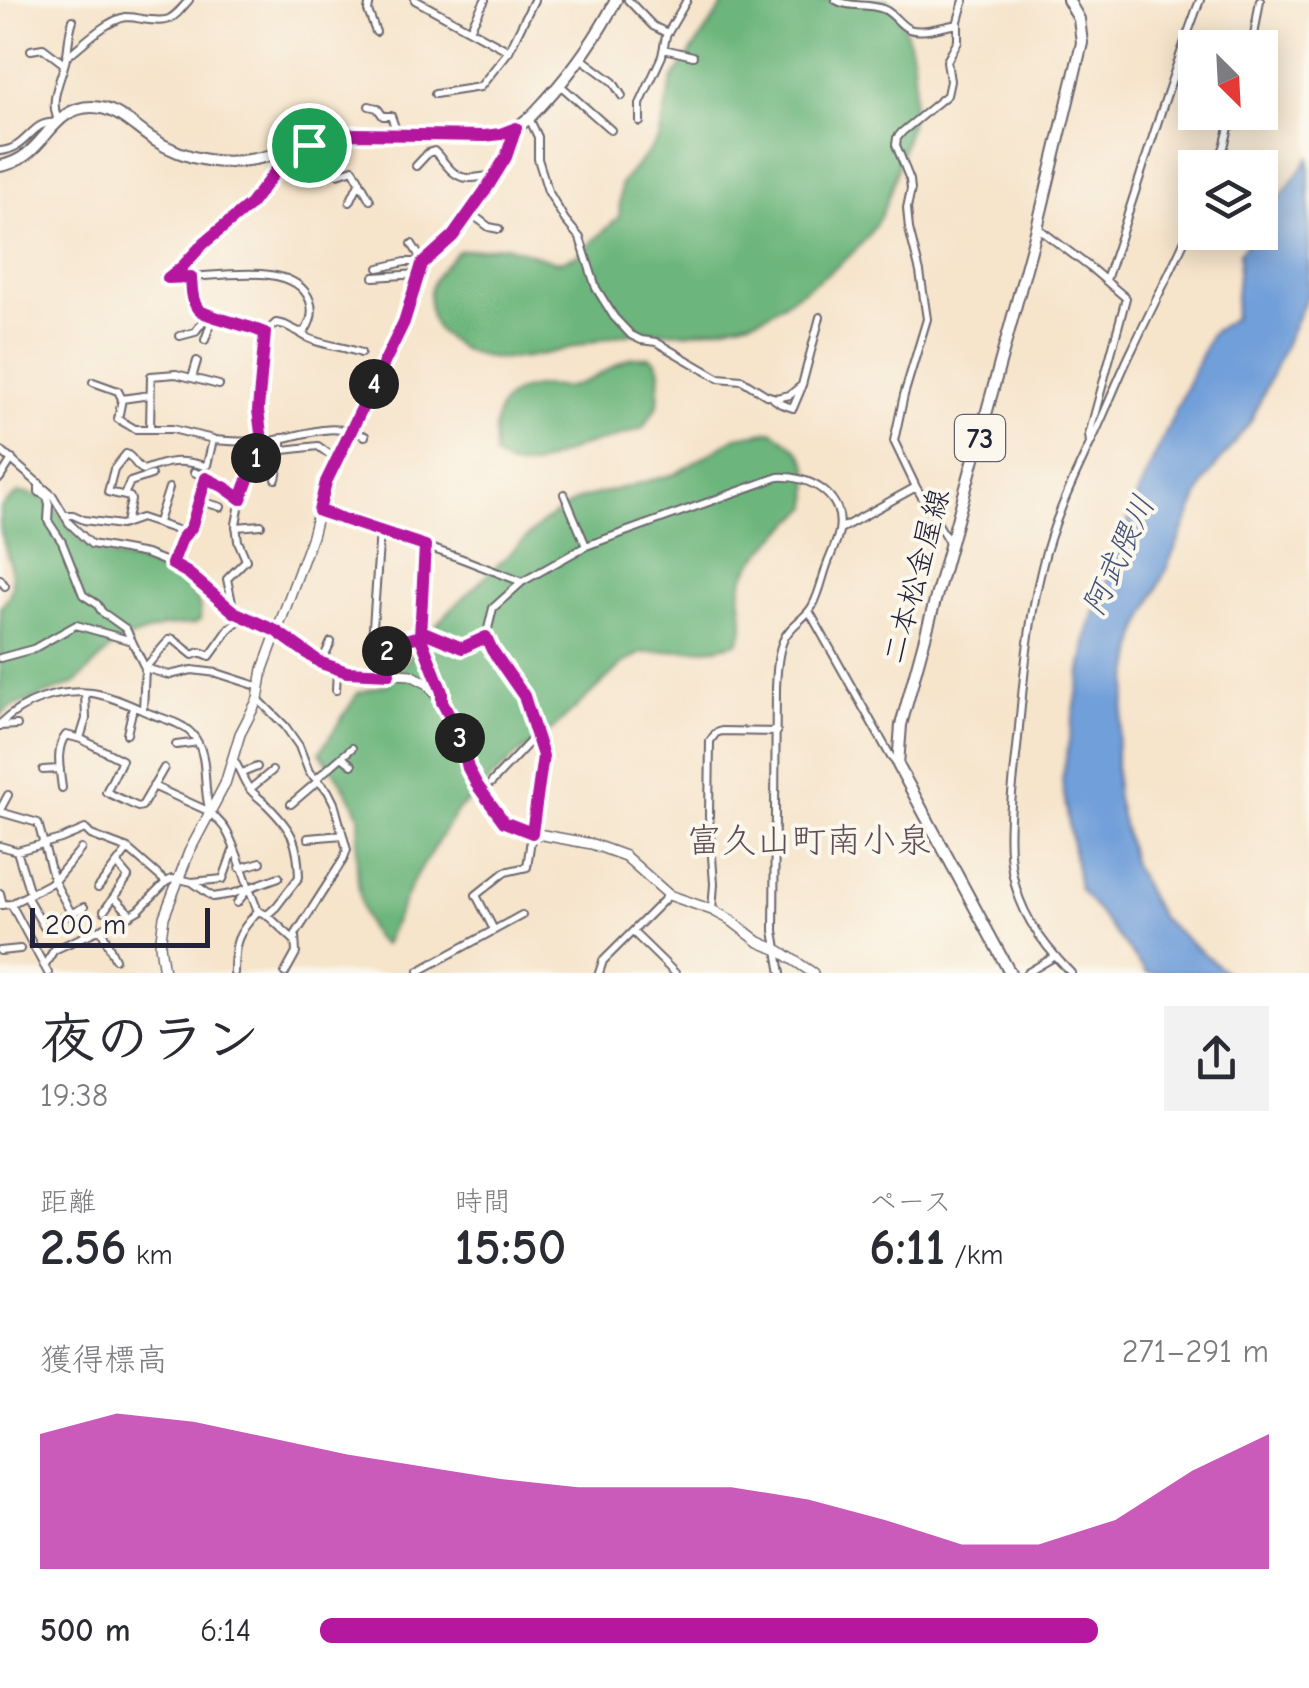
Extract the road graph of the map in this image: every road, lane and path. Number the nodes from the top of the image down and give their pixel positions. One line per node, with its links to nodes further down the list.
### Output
1 (188, 0): 25 (street)
2 (370, 0): 18 (street)
3 (416, 0): 16 (street)
4 (485, 0): 16 (street)
5 (534, 0): 22 (street)
6 (616, 0): 24 (main road)
7 (628, 0): 19 (street)
8 (686, 0): 19 (street)
9 (836, 0): 15 (street)
10 (964, 0): 15 (street)
11 (1200, 0): 54 (street)
12 (1260, 0): 17 (street)
13 (1070, 1): 45 (main road, 二本松金屋線 / 73)
14 (73, 20): 25 (street)
15 (958, 24): 91 (street)
16 (470, 29): 22 (street)
17 (1255, 30)
18 (376, 32)
19 (667, 34): 20 (street)
20 (664, 49): 23 (street); 32 (street)
21 (31, 50): 25 (street)
22 (509, 51): 27 (street)
23 (693, 56)
24 (582, 59): 26 (main road); 28 (street)
25 (66, 61): 31 (street)
26 (560, 85): 30 (main road); 34 (street)
27 (435, 94)
28 (622, 96)
29 (369, 106): 35 (street)
30 (530, 118): 33 (main road); 68 (street)
31 (57, 122): 36 (main road); 37 (street); 38 (main road)
32 (640, 122)
33 (516, 128): 35 (main road); 40 (main road)
34 (611, 130)
35 (397, 134): 36 (main road)
36 (315, 143): 41 (street); 52 (street)
37 (0, 151)
38 (0, 166)
39 (416, 166): 40 (street)
40 (495, 176): 44 (main road)
41 (360, 181): 42 (street); 43 (street)
42 (370, 200)
43 (350, 202)
44 (470, 212): 46 (street); 49 (main road)
45 (1038, 228): 54 (street); 107 (main road, 二本松金屋線 / 73)
46 (499, 230)
47 (412, 244): 49 (street)
48 (1179, 250): 79 (street)
49 (424, 262): 50 (street); 51 (main road)
50 (379, 268)
51 (418, 274): 53 (street); 73 (main road)
52 (191, 277): 55 (street); 57 (street)
53 (374, 277)
54 (1106, 280): 79 (street)
55 (210, 316): 58 (street); 59 (street); 60 (street)
56 (820, 316): 65 (street)
57 (300, 332): 58 (street); 61 (street)
58 (265, 333): 78 (street)
59 (180, 336)
60 (204, 340)
61 (362, 353)
62 (198, 360): 63 (street)
63 (192, 378): 66 (street); 67 (street)
64 (93, 382): 69 (street)
65 (802, 385): 68 (street); 68 (street)
66 (219, 386)
67 (150, 395): 69 (street); 71 (street)
68 (774, 398)
69 (122, 399): 71 (street)
70 (171, 416): 72 (street)
71 (150, 428): 72 (street)
72 (168, 429): 76 (street)
73 (351, 430): 74 (street); 75 (street); 84 (main road)
74 (365, 436)
75 (282, 438): 78 (street); 81 (street)
76 (213, 440): 77 (street); 94 (street)
77 (247, 441): 78 (street); 82 (street)
78 (262, 441): 82 (street)
79 (1090, 444): 203 (street)
80 (0, 450): 83 (street)
81 (282, 450): 82 (street); 84 (street); 89 (street)
82 (258, 453): 95 (street)
83 (12, 459): 87 (street); 90 (street)
84 (337, 460): 98 (main road)
85 (194, 472): 88 (street)
86 (151, 474): 94 (street)
87 (0, 478)
88 (206, 478): 95 (street); 96 (street)
89 (276, 479)
90 (40, 483): 99 (street); 118 (street)
91 (916, 486): 104 (street); 107 (street)
92 (169, 488): 100 (street)
93 (564, 494): 109 (street)
94 (124, 496): 101 (street)
95 (241, 499): 103 (street)
96 (200, 502): 97 (street); 106 (street)
97 (221, 508)
98 (319, 511): 105 (street); 115 (main road)
99 (64, 514): 101 (street); 110 (street)
100 (158, 522): 101 (street); 106 (street)
101 (126, 523)
102 (261, 525): 103 (street)
103 (236, 527): 112 (street)
104 (840, 528): 109 (street); 113 (street)
105 (380, 530): 108 (street); 120 (street)
106 (186, 533): 110 (street)
107 (951, 544): 144 (main road, 二本松金屋線 / 73)
108 (425, 546): 111 (street); 116 (street)
109 (586, 546): 111 (street)
110 (172, 564): 112 (street)
111 (522, 582): 117 (street)
112 (234, 612): 114 (street)
113 (808, 612): 135 (street); 144 (street)
114 (243, 617): 115 (street); 123 (street)
115 (276, 631): 122 (main road); 126 (main road)
116 (420, 635): 117 (street); 120 (street); 130 (street)
117 (486, 637): 137 (street)
118 (133, 642): 121 (street); 123 (street)
119 (331, 642): 122 (street)
120 (389, 644): 125 (street)
121 (0, 658)
122 (321, 663): 124 (main road)
123 (144, 668): 126 (street); 132 (street)
124 (337, 670): 125 (main road); 127 (street)
125 (389, 674): 130 (main road)
126 (262, 687): 129 (main road)
127 (336, 690)
128 (84, 693): 131 (street); 133 (street); 138 (street)
129 (258, 699): 143 (main road); 152 (street)
130 (442, 702): 161 (main road)
131 (133, 707): 132 (street); 136 (street)
132 (142, 710): 160 (street)
133 (0, 725): 134 (street)
134 (17, 725)
135 (777, 732): 189 (street); 202 (street)
136 (126, 734)
137 (536, 734): 153 (street); 161 (street)
138 (80, 738): 148 (street); 154 (street)
139 (192, 743): 140 (street)
140 (176, 745)
141 (352, 748): 142 (street)
142 (343, 758): 145 (street); 152 (street)
143 (233, 759): 151 (street); 160 (main road)
144 (898, 765): 214 (main road)
145 (352, 766)
146 (257, 767): 151 (street)
147 (164, 768): 154 (street)
148 (60, 769): 149 (street); 155 (street)
149 (43, 770)
150 (272, 771): 156 (street)
151 (242, 774): 156 (street)
152 (317, 780): 158 (street); 162 (street)
153 (491, 783)
154 (153, 786): 160 (street)
155 (62, 788)
156 (250, 789): 194 (street)
157 (8, 795): 159 (street)
158 (291, 804)
159 (0, 811): 164 (street)
160 (209, 812): 168 (street); 174 (main road)
161 (532, 833): 182 (main road); 197 (street)
162 (343, 836): 163 (street); 199 (street)
163 (308, 838)
164 (44, 842): 167 (street); 169 (street); 175 (street)
165 (0, 846): 169 (street)
166 (81, 849): 175 (street)
167 (128, 849): 171 (street); 176 (street)
168 (234, 850): 172 (street); 177 (street)
169 (17, 851): 181 (street)
170 (261, 862): 172 (street)
171 (117, 864): 178 (street); 183 (street)
172 (240, 868): 179 (street)
173 (279, 877): 179 (street)
174 (177, 880): 176 (street); 177 (street); 184 (main road)
175 (54, 881): 181 (street); 192 (street)
176 (166, 882): 195 (street)
177 (192, 882): 179 (street)
178 (98, 888)
179 (248, 888): 185 (street); 191 (street)
180 (0, 893): 186 (street)
181 (28, 895): 186 (street); 192 (street)
182 (669, 896): 189 (main road); 198 (street)
183 (114, 897): 190 (street); 195 (street)
184 (171, 897): 187 (street); 207 (main road)
185 (236, 903)
186 (4, 904): 205 (street)
187 (184, 904)
188 (84, 907): 192 (street)
189 (712, 910): 202 (main road)
190 (104, 911)
191 (258, 911): 194 (street); 208 (street)
192 (70, 913)
193 (522, 915): 197 (street)
194 (267, 916): 199 (street)
195 (129, 919): 196 (street)
196 (102, 929): 204 (street); 205 (street)
197 (494, 930): 206 (street)
198 (633, 932): 210 (street); 211 (street)
199 (294, 940): 209 (street)
200 (20, 949): 201 (street)
201 (0, 951)
202 (780, 951): 212 (street); 213 (main road)
203 (1054, 957): 215 (street); 216 (street)
204 (115, 959)
205 (46, 969)
206 (418, 971)
207 (164, 973)
208 (234, 973)
209 (285, 973)
210 (599, 973)
211 (675, 973)
212 (781, 973)
213 (814, 973)
214 (1010, 973)
215 (1026, 973)
216 (1072, 973)

